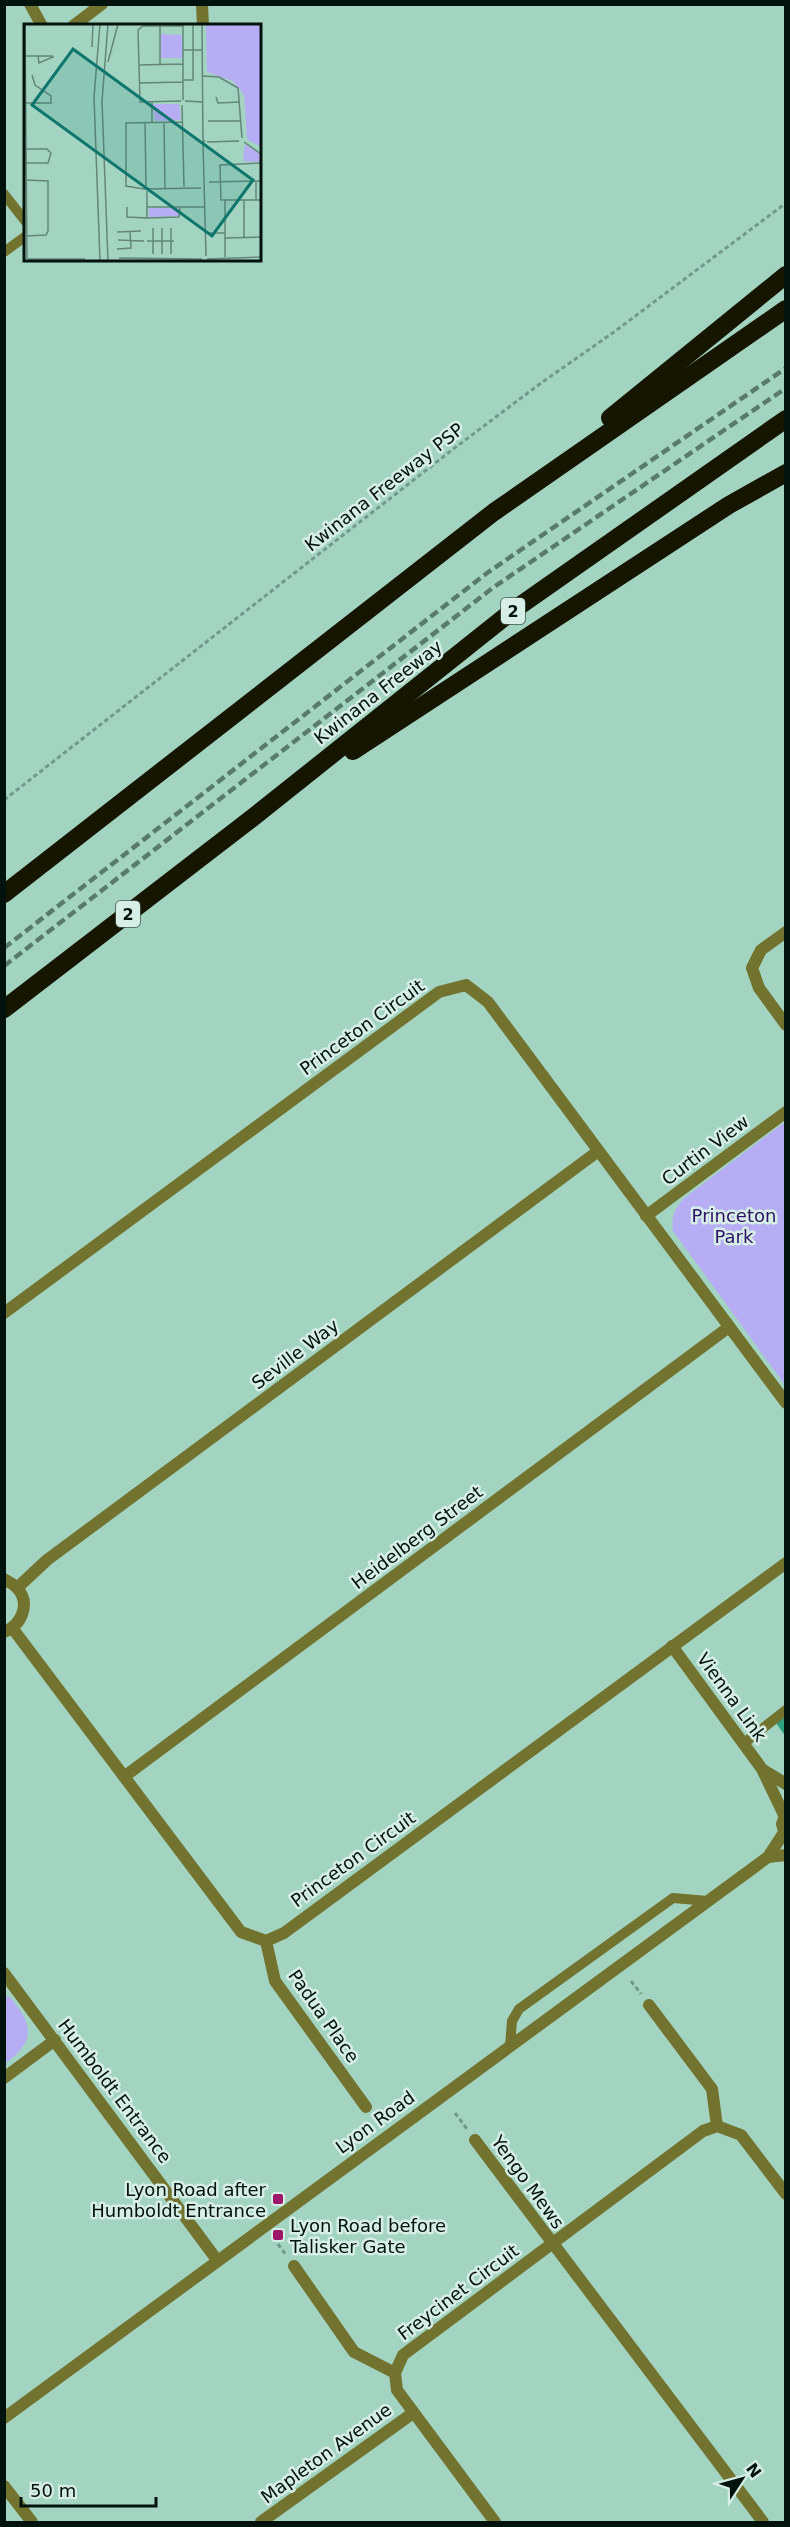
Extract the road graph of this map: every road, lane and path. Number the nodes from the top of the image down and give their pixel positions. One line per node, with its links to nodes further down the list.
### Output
1 (30, 4): 4 (street)
2 (102, 4): 5 (street)
3 (202, 4): 6 (street)
4 (41, 24)
5 (76, 24)
6 (203, 24)
7 (4, 194): 9 (lane)
8 (786, 202): 17 (path, Kwinana Freeway PSP)
9 (24, 219)
10 (24, 237): 11 (lane)
11 (4, 252)
12 (786, 275): 16 (highway)
13 (786, 309): 16 (highway)
14 (786, 419): 18 (highway, Kwinana Freeway / 2)
15 (786, 473): 18 (highway, 2)
16 (495, 512): 19 (highway)
17 (4, 800)
18 (251, 819): 21 (highway, Kwinana Freeway / 2)
19 (4, 894)
20 (786, 932): 22 (street)
21 (4, 1009)
22 (786, 1025)
23 (786, 1112): 25 (street, Curtin View)
24 (597, 1152): 25 (street, Princeton Circuit); 26 (street, Princeton Circuit); 31 (street, Seville Way)
25 (646, 1216): 27 (street, Princeton Circuit)
26 (4, 1313)
27 (729, 1327): 28 (street, Princeton Circuit); 37 (street, Heidelberg Street)
28 (786, 1403)
29 (786, 1563): 33 (street, Princeton Circuit)
30 (4, 1579): 31 (street)
31 (17, 1588): 32 (street)
32 (9, 1631): 37 (street)
33 (672, 1646): 35 (street, Vienna Link); 44 (street, Princeton Circuit)
34 (786, 1710): 35 (lane)
35 (743, 1744): 36 (street, Vienna Link)
36 (762, 1769): 38 (street, Vienna Link); 39 (street, Vienna Link)
37 (125, 1776): 44 (street)
38 (786, 1784)
39 (785, 1814): 40 (street)
40 (784, 1836): 42 (street, Lyon Road)
41 (786, 1855): 42 (street, Lyon Road)
42 (768, 1857): 43 (street, Lyon Road)
43 (708, 1901): 48 (street, Lyon Road); 48 (lane)
44 (266, 1941): 50 (street, Padua Place)
45 (4, 1973): 47 (street, Humboldt Entrance)
46 (649, 2005): 52 (street)
47 (55, 2040): 49 (street); 56 (street, Humboldt Entrance)
48 (510, 2046): 56 (street, Lyon Road)
49 (4, 2078)
50 (366, 2107)
51 (455, 2113): 53 (path)
52 (717, 2126): 54 (street); 55 (street, Freycinet Circuit)
53 (475, 2140): 55 (street, Yengo Mews)
54 (786, 2193)
55 (552, 2245): 58 (street, Freycinet Circuit); 65 (street)
56 (217, 2260): 60 (street, Lyon Road)
57 (294, 2266): 58 (street)
58 (395, 2373): 59 (street)
59 (413, 2413): 63 (street, Mapleton Avenue); 64 (street)
60 (4, 2418)
61 (4, 2486): 62 (street)
62 (32, 2523)
63 (261, 2523)
64 (495, 2523)
65 (763, 2523)

